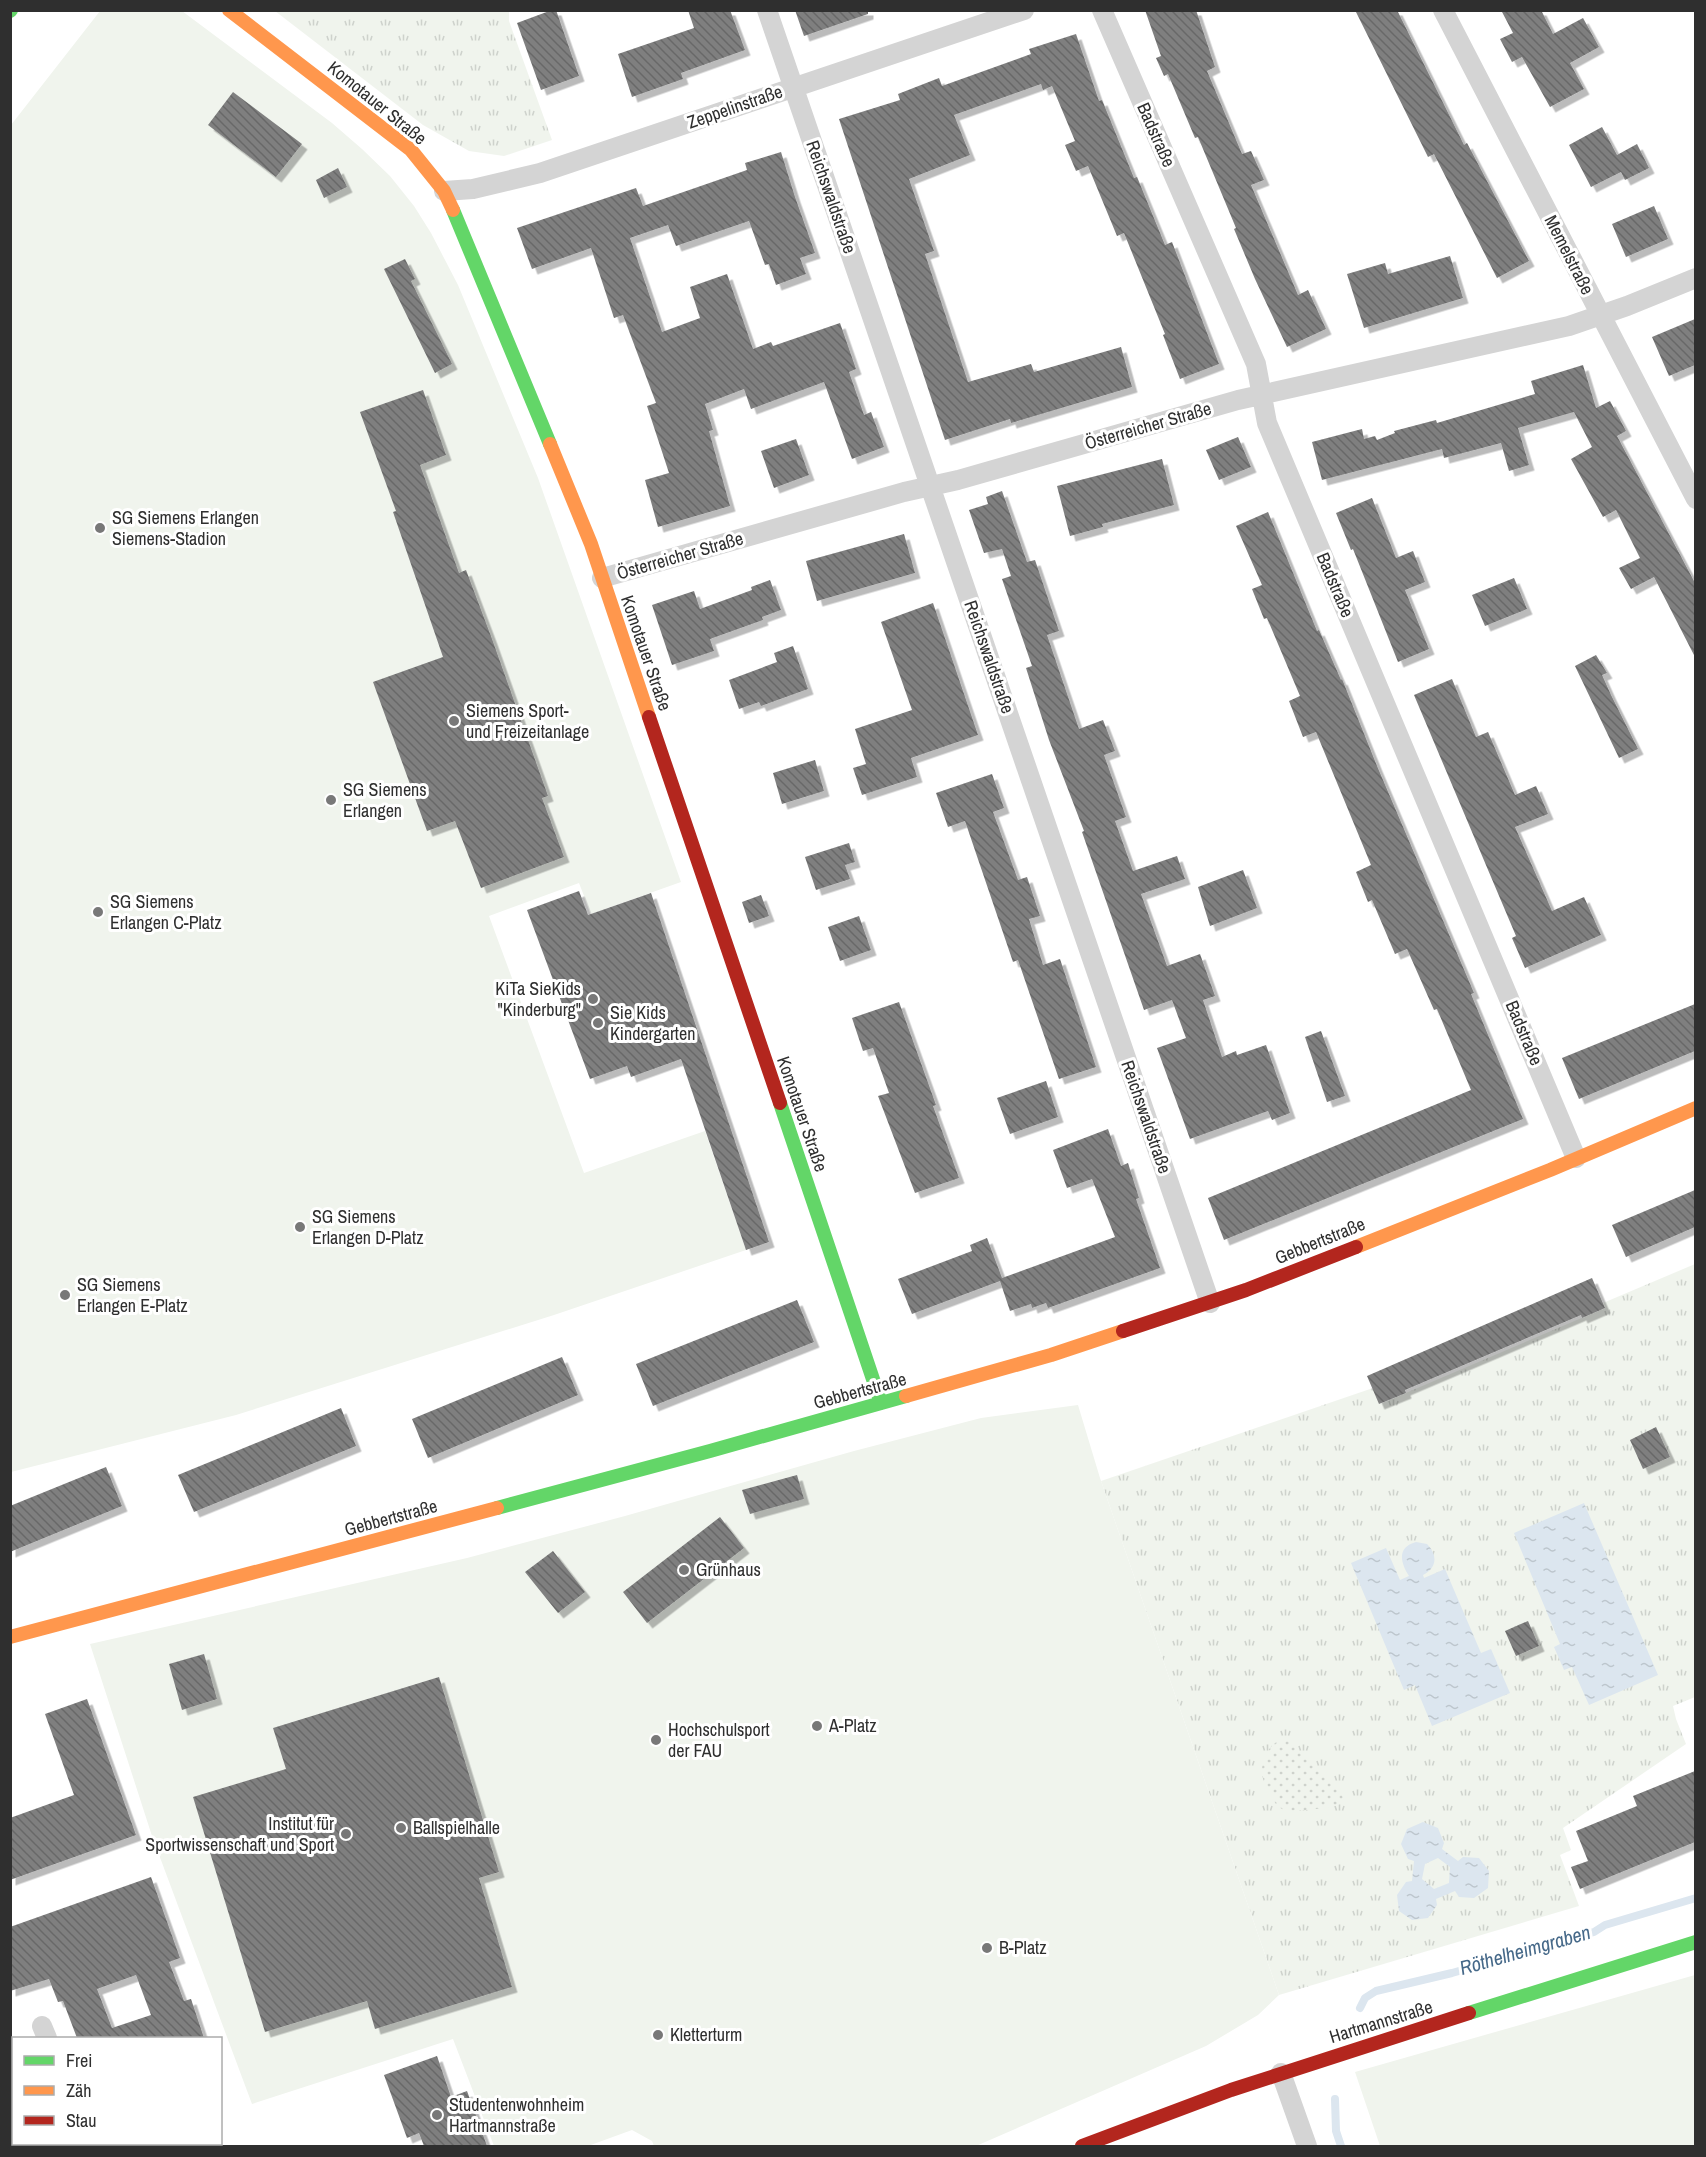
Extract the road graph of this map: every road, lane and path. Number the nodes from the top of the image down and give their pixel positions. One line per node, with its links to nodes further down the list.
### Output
1 (229, 10): 7 (street, Komotauer Straße)
2 (768, 10): 6 (street, Reichswaldstraße)
3 (1024, 10): 6 (street, Zeppelinstraße)
4 (1102, 10): 10 (street, Badstraße)
5 (1443, 10): 9 (street, Memelstraße)
6 (794, 88): 7 (street, Zeppelinstraße); 11 (street, Reichswaldstraße)
7 (444, 191): 13 (street, Komotauer Straße)
8 (1695, 278): 9 (street, Österreicher Straße)
9 (1600, 315): 10 (street, Österreicher Straße); 12 (street, Memelstraße)
10 (1262, 394): 11 (street, Österreicher Straße); 15 (street, Badstraße)
11 (931, 486): 13 (street, Österreicher Straße); 16 (street, Reichswaldstraße)
12 (1695, 499)
13 (602, 578): 17 (street, Komotauer Straße)
14 (1695, 1108): 15 (street, Gebbertstraße)
15 (1576, 1158): 16 (street, Gebbertstraße)
16 (1210, 1303): 17 (street, Gebbertstraße)
17 (881, 1403): 18 (street, Gebbertstraße)
18 (10, 1637)
19 (1695, 1942): 20 (street, Hartmannstraße)
20 (1284, 2072): 21 (street, Hartmannstraße); 22 (street)
21 (1082, 2146)
22 (1307, 2146)

